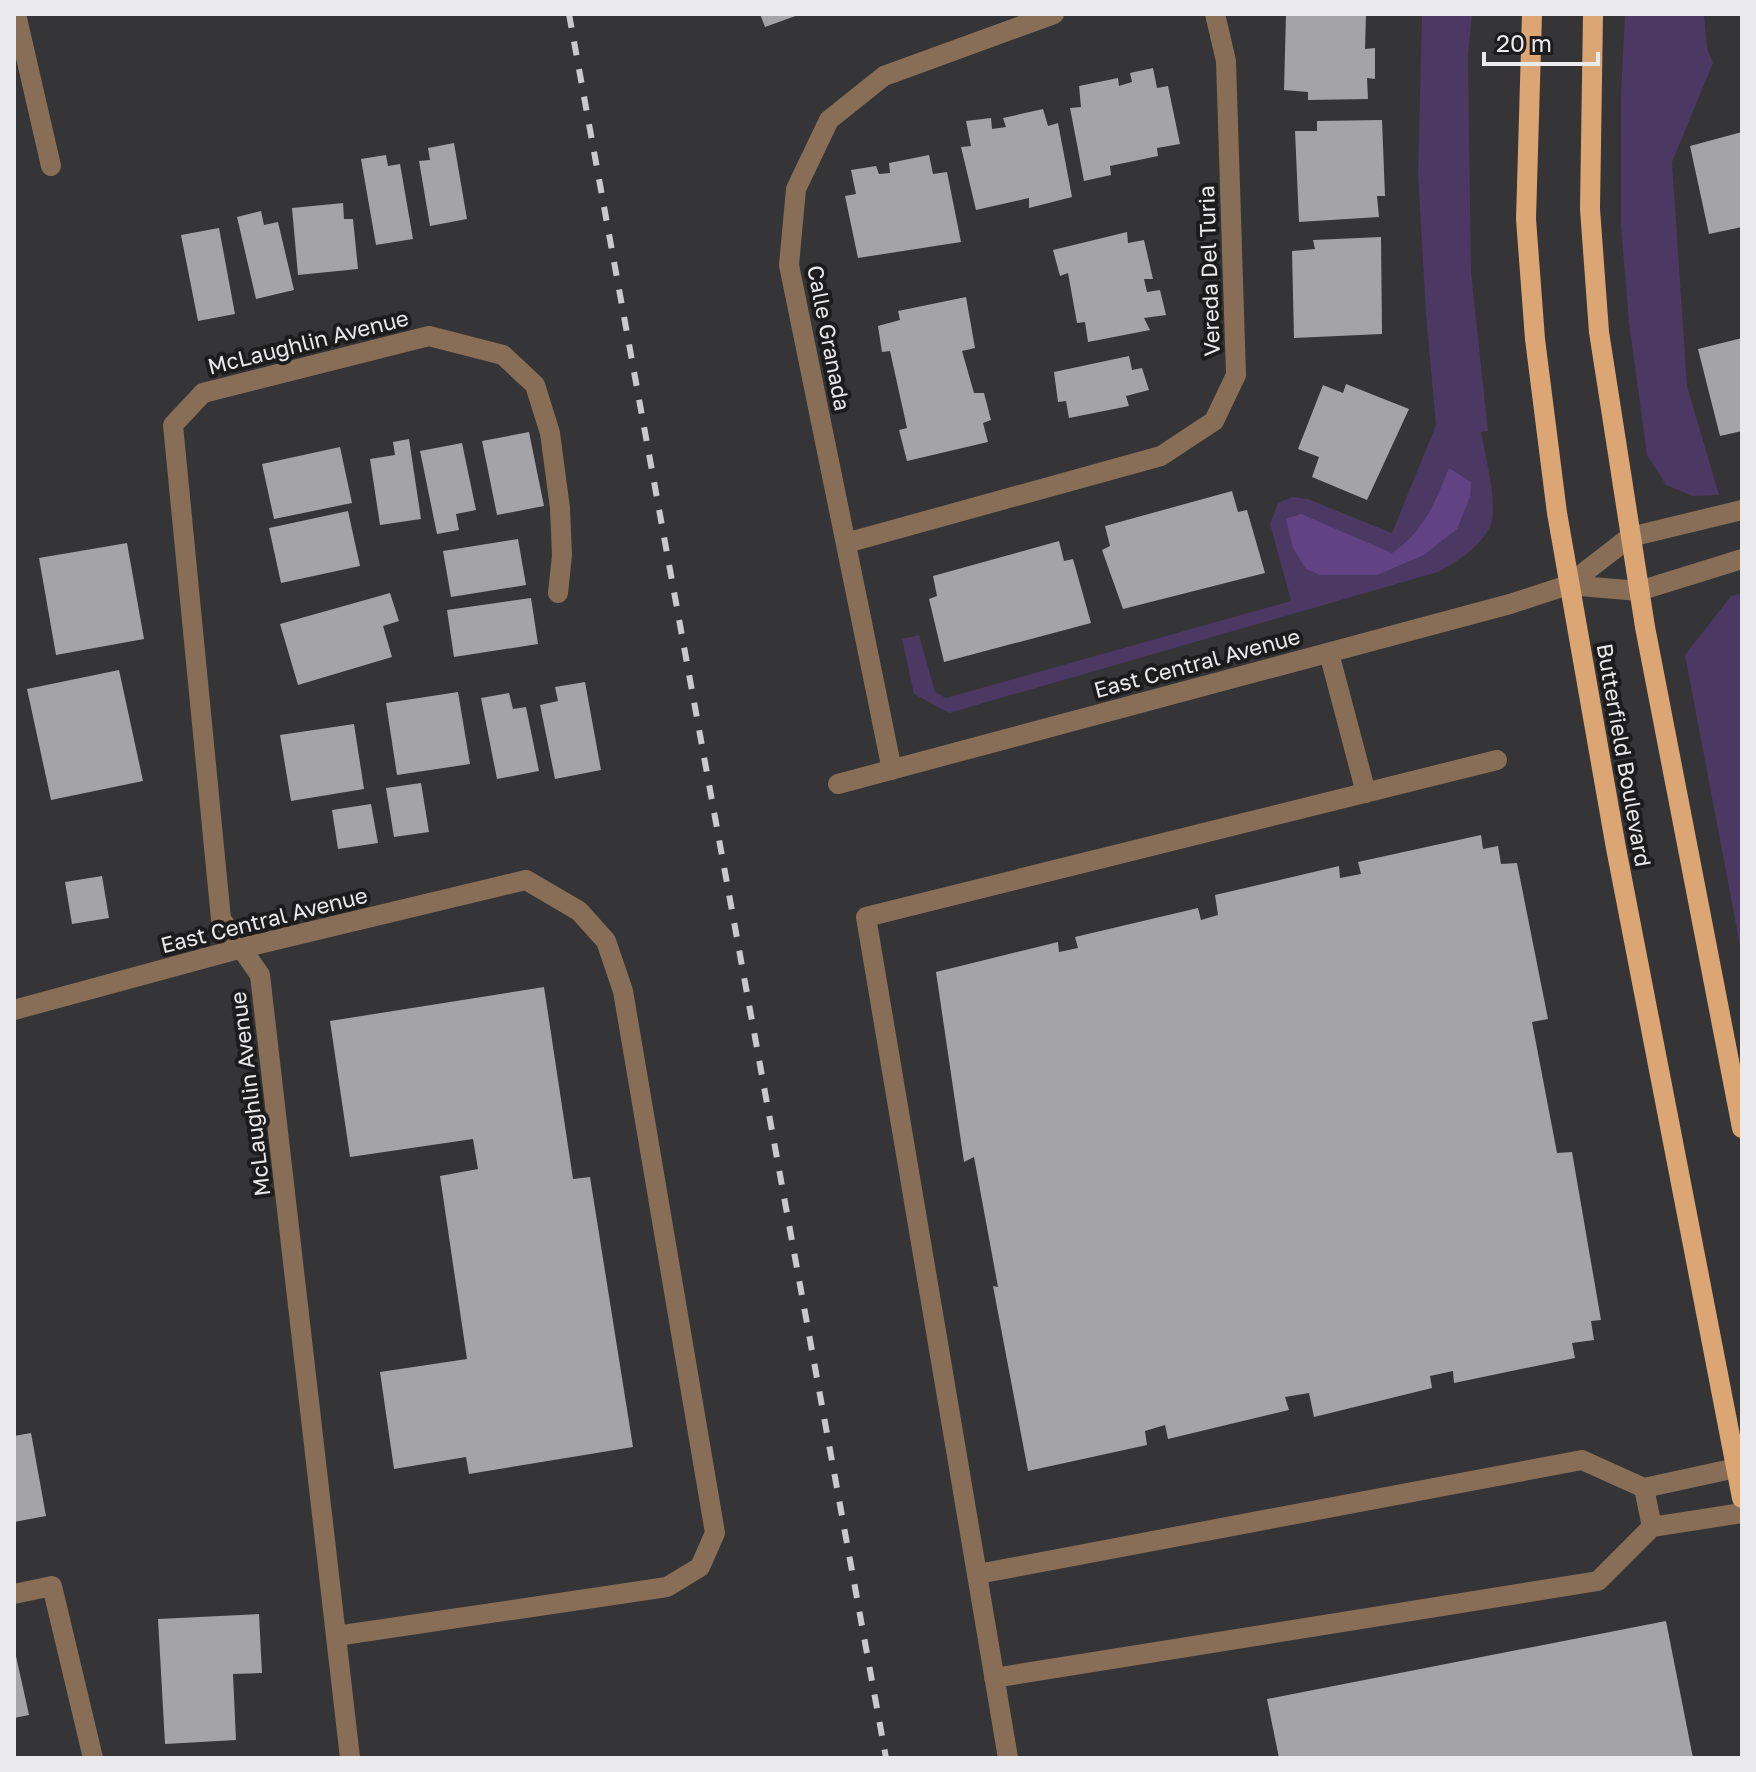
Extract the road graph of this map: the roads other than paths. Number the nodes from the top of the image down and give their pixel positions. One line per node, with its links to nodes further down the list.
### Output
1 (16, 14): 6 (street)
2 (1054, 14): 9 (street, Calle Granada)
3 (1215, 14): 9 (street, Vereda Del Turia)
4 (1532, 14): 11 (main road, Butterfield Boulevard)
5 (1593, 14): 8 (main road, Butterfield Boulevard)
6 (51, 166)
7 (1742, 510): 8 (street, East Central Avenue)
8 (1630, 537): 11 (street, East Central Avenue); 12 (main road, Butterfield Boulevard)
9 (846, 543): 16 (street, Calle Granada)
10 (1742, 559): 12 (street, East Central Avenue)
11 (1568, 585): 12 (street, East Central Avenue); 14 (street, East Central Avenue); 22 (main road, Butterfield Boulevard)
12 (1639, 591): 21 (main road, Butterfield Boulevard)
13 (558, 593): 19 (street, McLaughlin Avenue)
14 (1329, 653): 16 (street, East Central Avenue); 18 (street)
15 (1497, 760): 18 (street)
16 (892, 770): 17 (street, East Central Avenue)
17 (838, 784)
18 (1366, 793): 27 (street)
19 (242, 948): 20 (street, East Central Avenue); 29 (street, McLaughlin Avenue); 29 (street, East Central Avenue)
20 (14, 1010)
21 (1742, 1128)
22 (1736, 1468): 23 (street); 24 (main road, Butterfield Boulevard)
23 (1644, 1488): 26 (street); 27 (street)
24 (1742, 1498)
25 (1742, 1513): 26 (street)
26 (1652, 1527): 30 (street)
27 (978, 1574): 30 (street)
28 (14, 1594): 31 (street)
29 (336, 1636): 32 (street, McLaughlin Avenue)
30 (994, 1678): 33 (street)
31 (93, 1758)
32 (350, 1758)
33 (1008, 1758)

